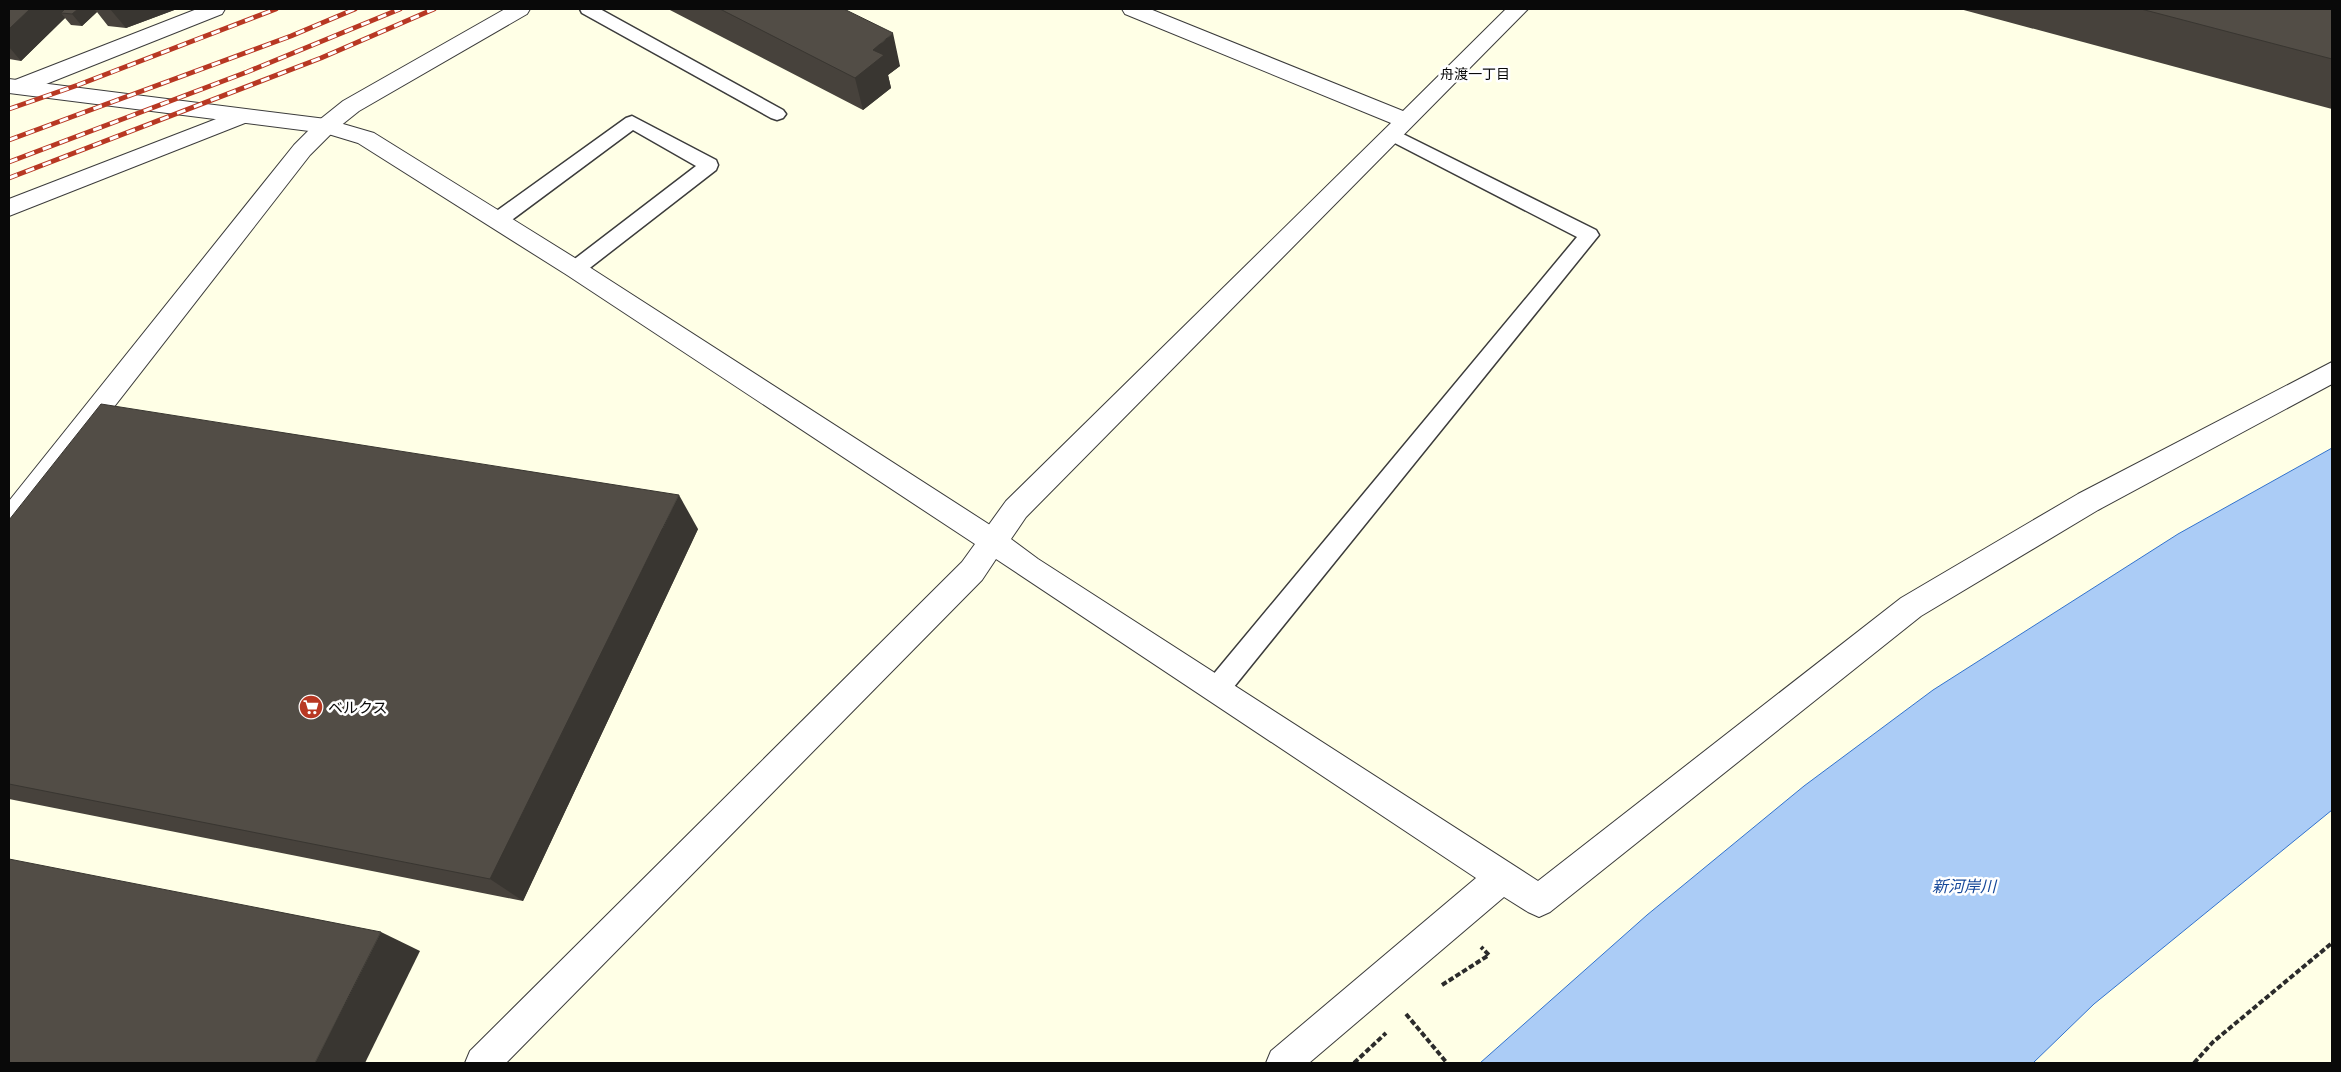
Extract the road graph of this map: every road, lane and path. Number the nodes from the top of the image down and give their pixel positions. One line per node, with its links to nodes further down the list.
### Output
1 (215, 9): 6 (street)
2 (520, 9): 9 (street)
3 (588, 9): 7 (lane)
4 (1132, 9): 10 (street)
5 (1518, 9): 10 (street)
6 (13, 86): 8 (street)
7 (777, 114)
8 (242, 116): 9 (street); 11 (street)
9 (326, 126): 12 (street); 15 (street)
10 (1398, 127): 16 (street); 17 (lane)
11 (9, 208)
12 (498, 220): 13 (street); 13 (lane)
13 (575, 269): 16 (street)
14 (2332, 372): 18 (street)
15 (9, 521)
16 (994, 542): 17 (street); 23 (street)
17 (1216, 690): 18 (street)
18 (1502, 877): 24 (street)
19 (2332, 943): 26 (path)
20 (1489, 955): 21 (path)
21 (1436, 989)
22 (1406, 1014): 25 (path)
23 (482, 1063)
24 (1283, 1063)
25 (1447, 1063)
26 (2194, 1063)

